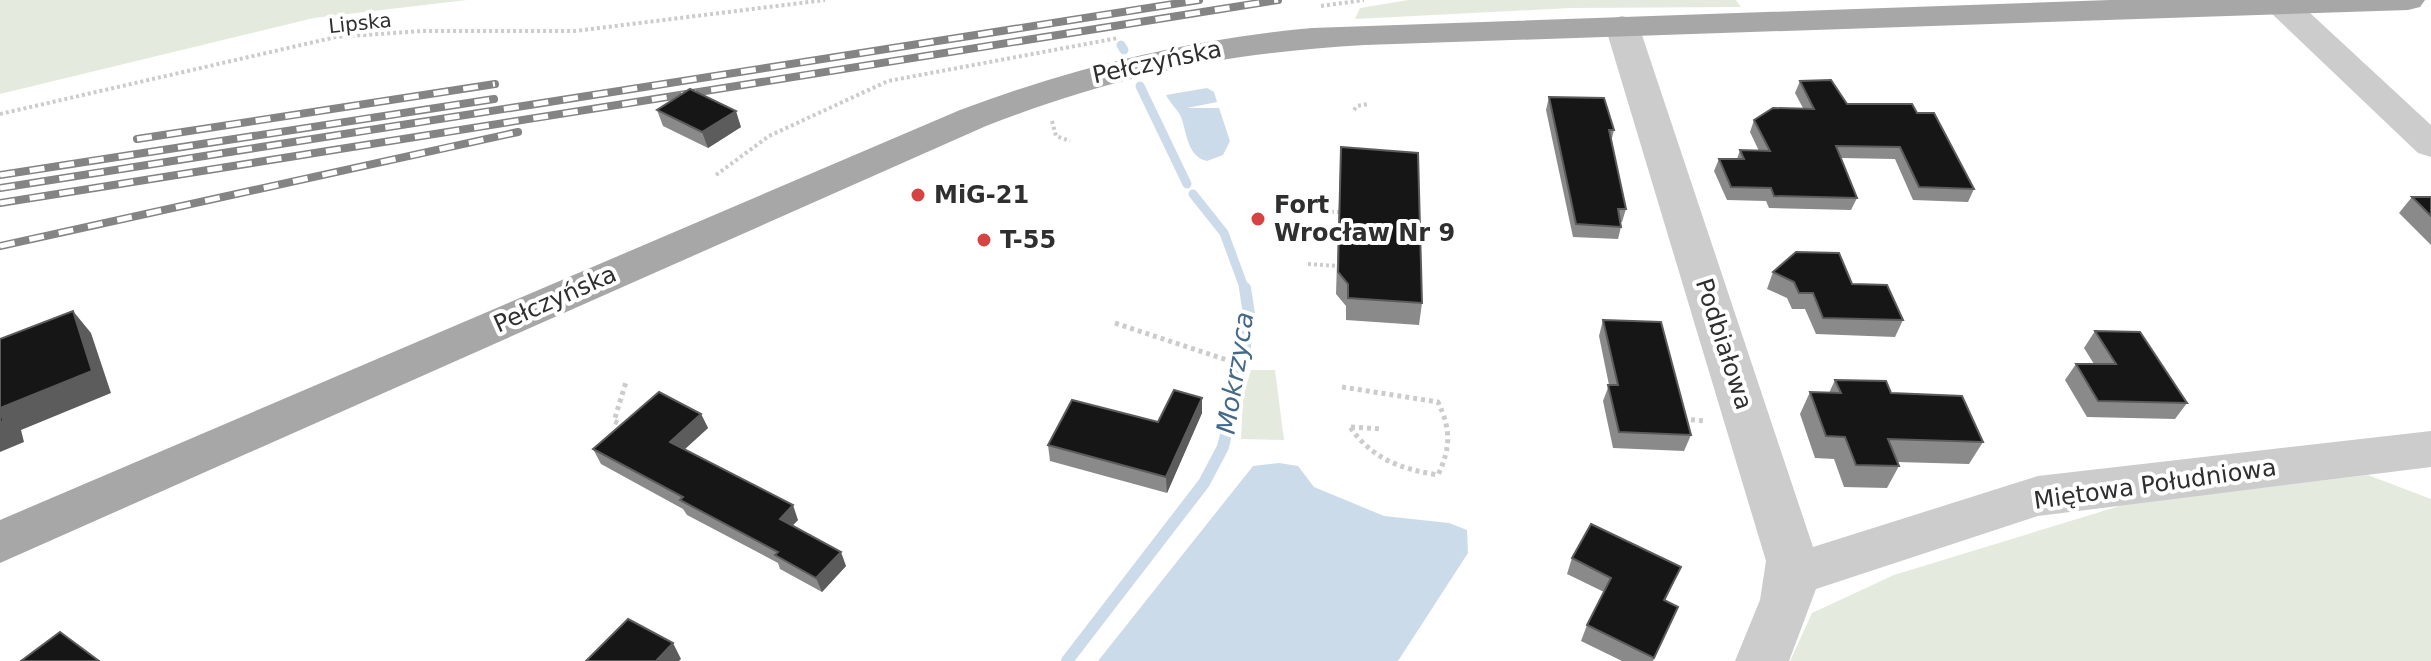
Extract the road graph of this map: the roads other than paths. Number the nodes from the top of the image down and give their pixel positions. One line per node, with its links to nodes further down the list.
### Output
1 (2408, 0): 3 (main road, Pełczyńska)
2 (2166, 4): 3 (main road, Pełczyńska); 4 (main road, Pełczyńska)
3 (2281, 4): 5 (street)
4 (1622, 26): 7 (main road, Pełczyńska); 8 (street, Podbiałowa)
5 (2431, 145)
6 (2431, 449): 8 (street, Miętowa Południowa)
7 (0, 542)
8 (1793, 575): 9 (street, Podbiałowa)
9 (1762, 661)

